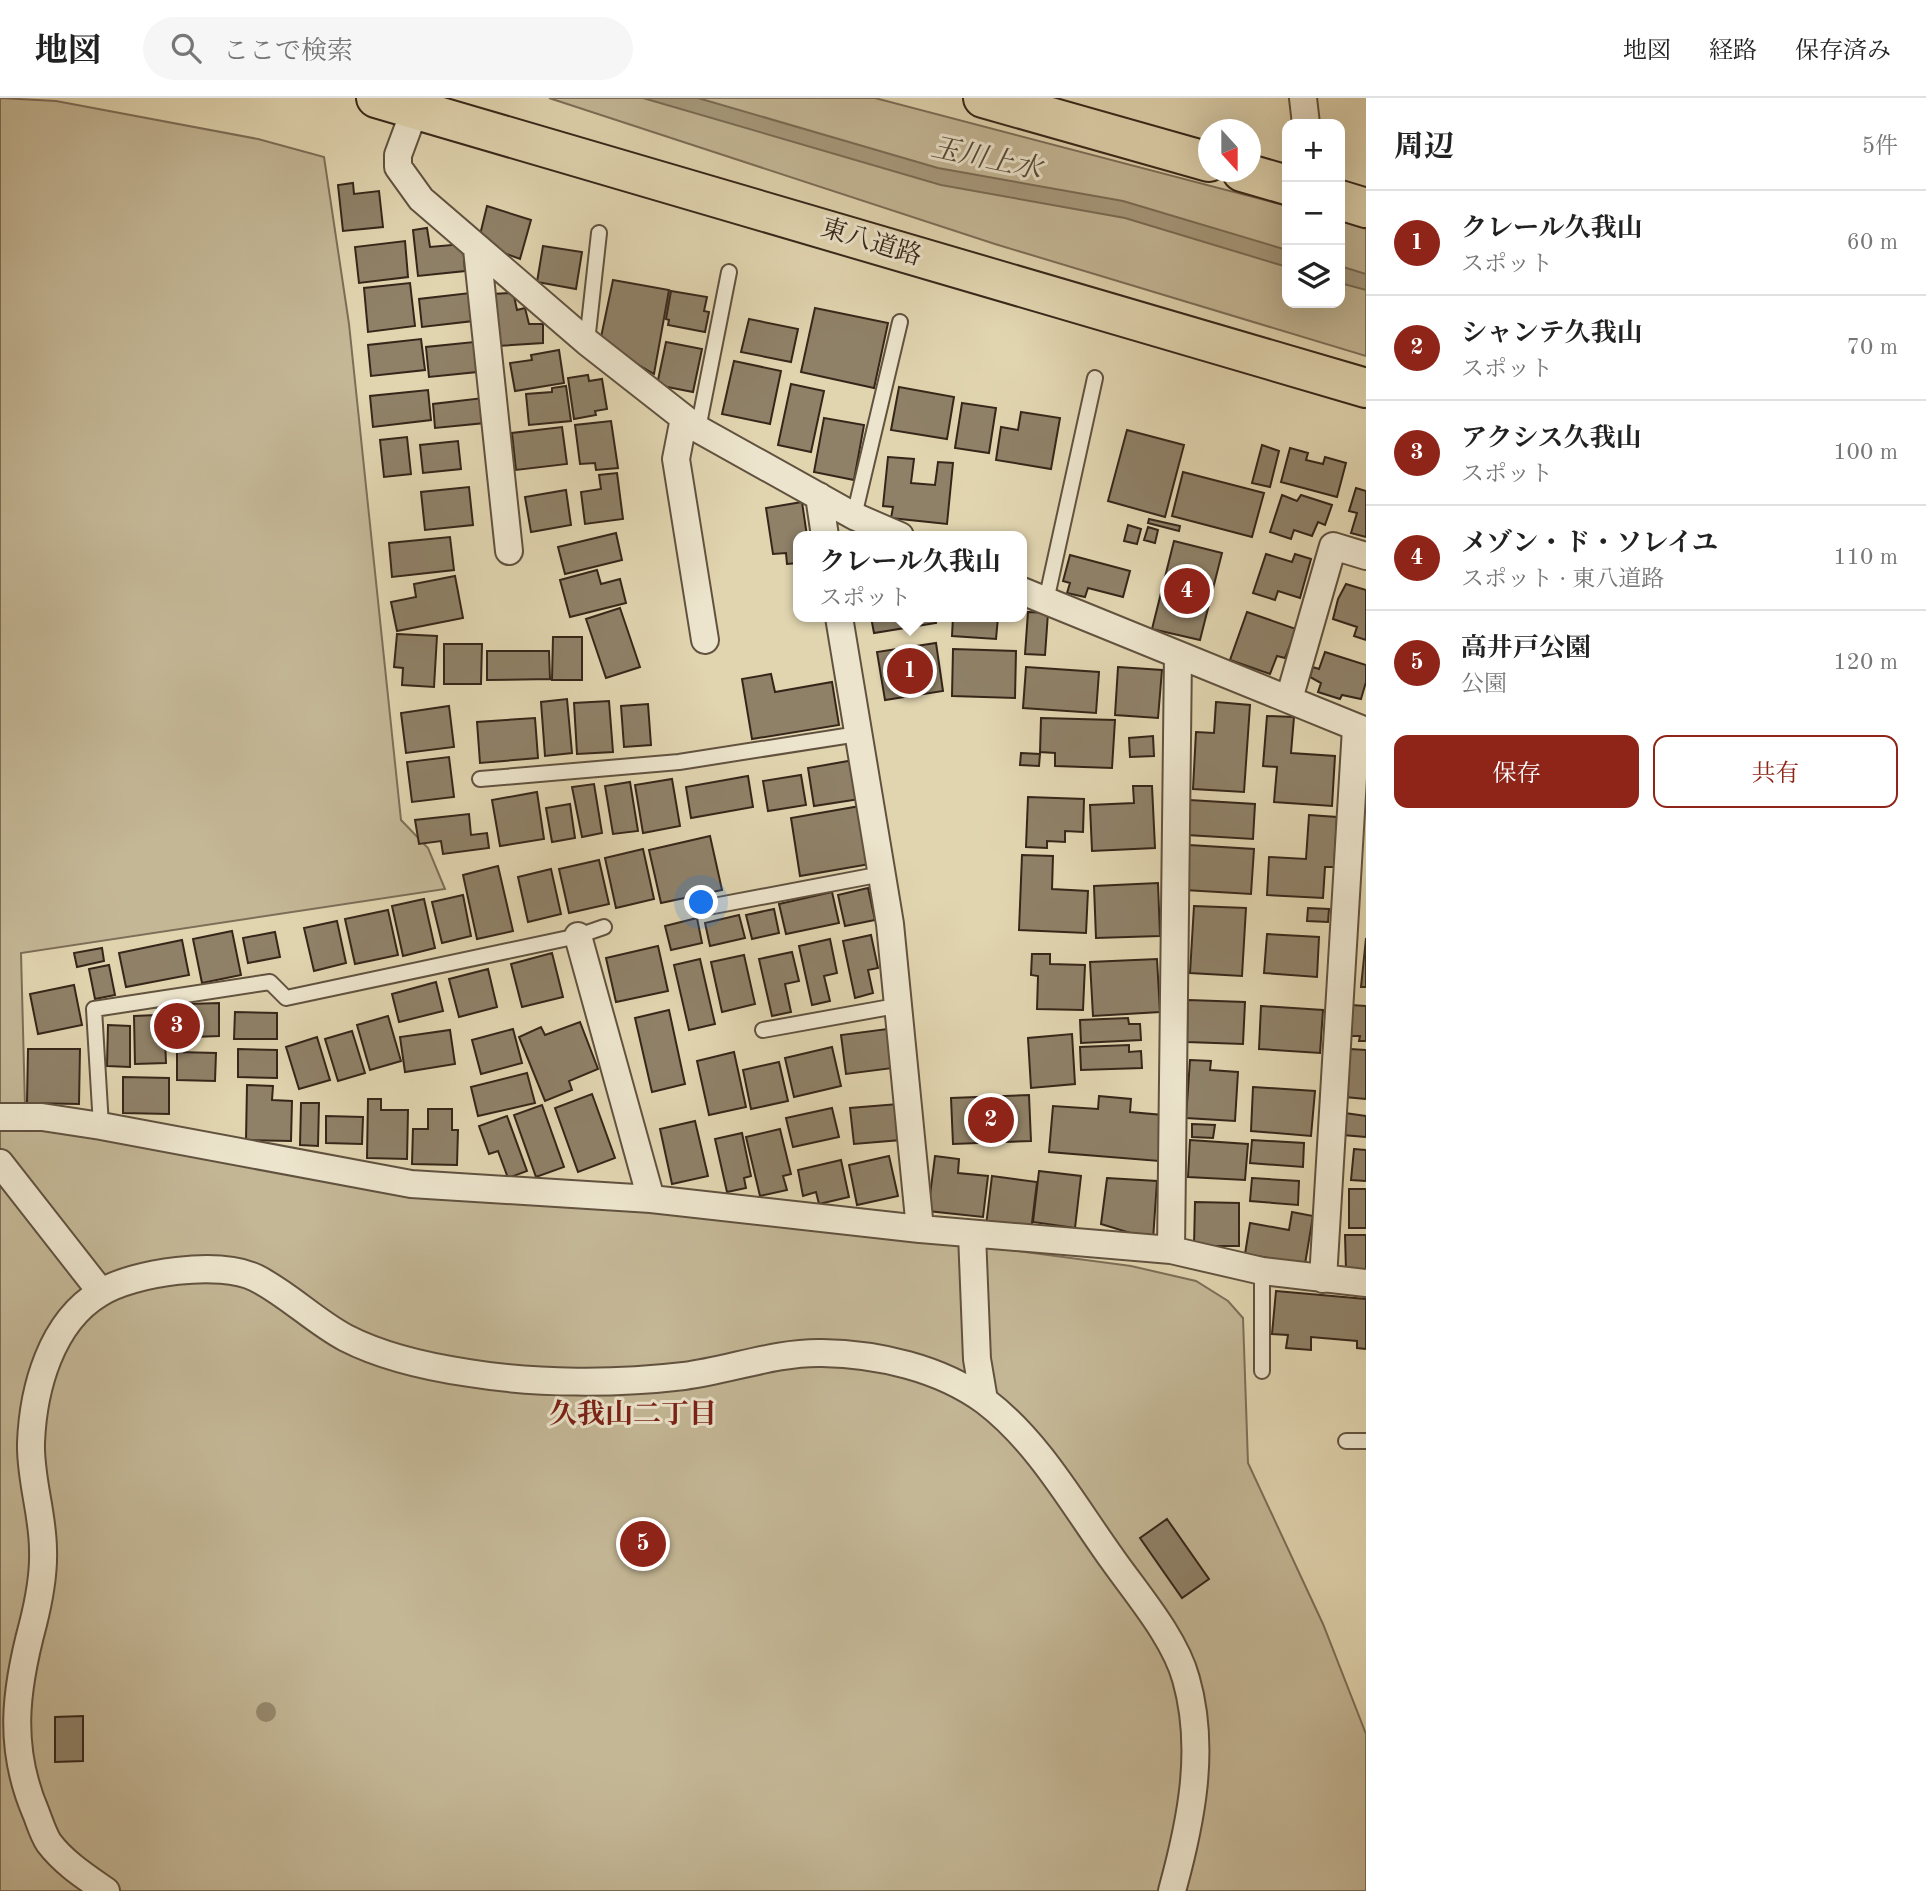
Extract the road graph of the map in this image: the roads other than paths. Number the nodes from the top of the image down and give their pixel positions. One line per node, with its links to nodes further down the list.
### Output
1 (376, 98): 4 (main road, 東八道路)
2 (983, 98): 6 (main road)
3 (1303, 98): 5 (street)
4 (415, 109): 12 (street); 17 (main road, 東八道路)
5 (1305, 119)
6 (1198, 159)
7 (1261, 177): 8 (main road)
8 (1282, 184)
9 (1345, 202): 10 (main road)
10 (1366, 208)
11 (599, 233): 15 (lane)
12 (477, 248): 15 (street); 23 (street)
13 (729, 272): 18 (lane)
14 (900, 322): 20 (lane)
15 (587, 342): 18 (street)
16 (1095, 378): 26 (lane)
17 (1366, 388)
18 (691, 423): 19 (street); 28 (street)
19 (819, 496): 20 (street); 21 (street)
20 (854, 516): 22 (street)
21 (824, 531)
22 (888, 531)
23 (509, 551)
24 (1366, 556): 30 (street)
25 (1027, 593): 26 (street)
26 (1046, 601): 29 (street)
27 (840, 622): 32 (street)
28 (705, 640)
29 (1178, 655): 30 (street); 46 (street)
30 (1289, 699): 31 (street)
31 (1361, 729): 48 (street)
32 (858, 734): 33 (lane); 34 (street)
33 (480, 779)
34 (882, 874): 35 (lane); 38 (street)
35 (703, 908)
36 (604, 927): 37 (lane)
37 (578, 936): 41 (lane); 43 (street)
38 (897, 1006): 39 (lane); 44 (street)
39 (763, 1030)
40 (0, 1117): 41 (street)
41 (101, 1126): 43 (street)
42 (0, 1163): 50 (street)
43 (651, 1199): 44 (street)
44 (920, 1229): 45 (street)
45 (972, 1234): 46 (street); 52 (street)
46 (1171, 1250): 47 (street)
47 (1262, 1272): 48 (street); 51 (lane)
48 (1323, 1279): 49 (street)
49 (1366, 1283)
50 (101, 1292): 52 (street); 55 (street)
51 (1262, 1371)
52 (984, 1400): 57 (street)
53 (1346, 1441): 54 (lane)
54 (1366, 1441)
55 (8, 1733): 56 (street)
56 (106, 1891)
57 (1172, 1891)

